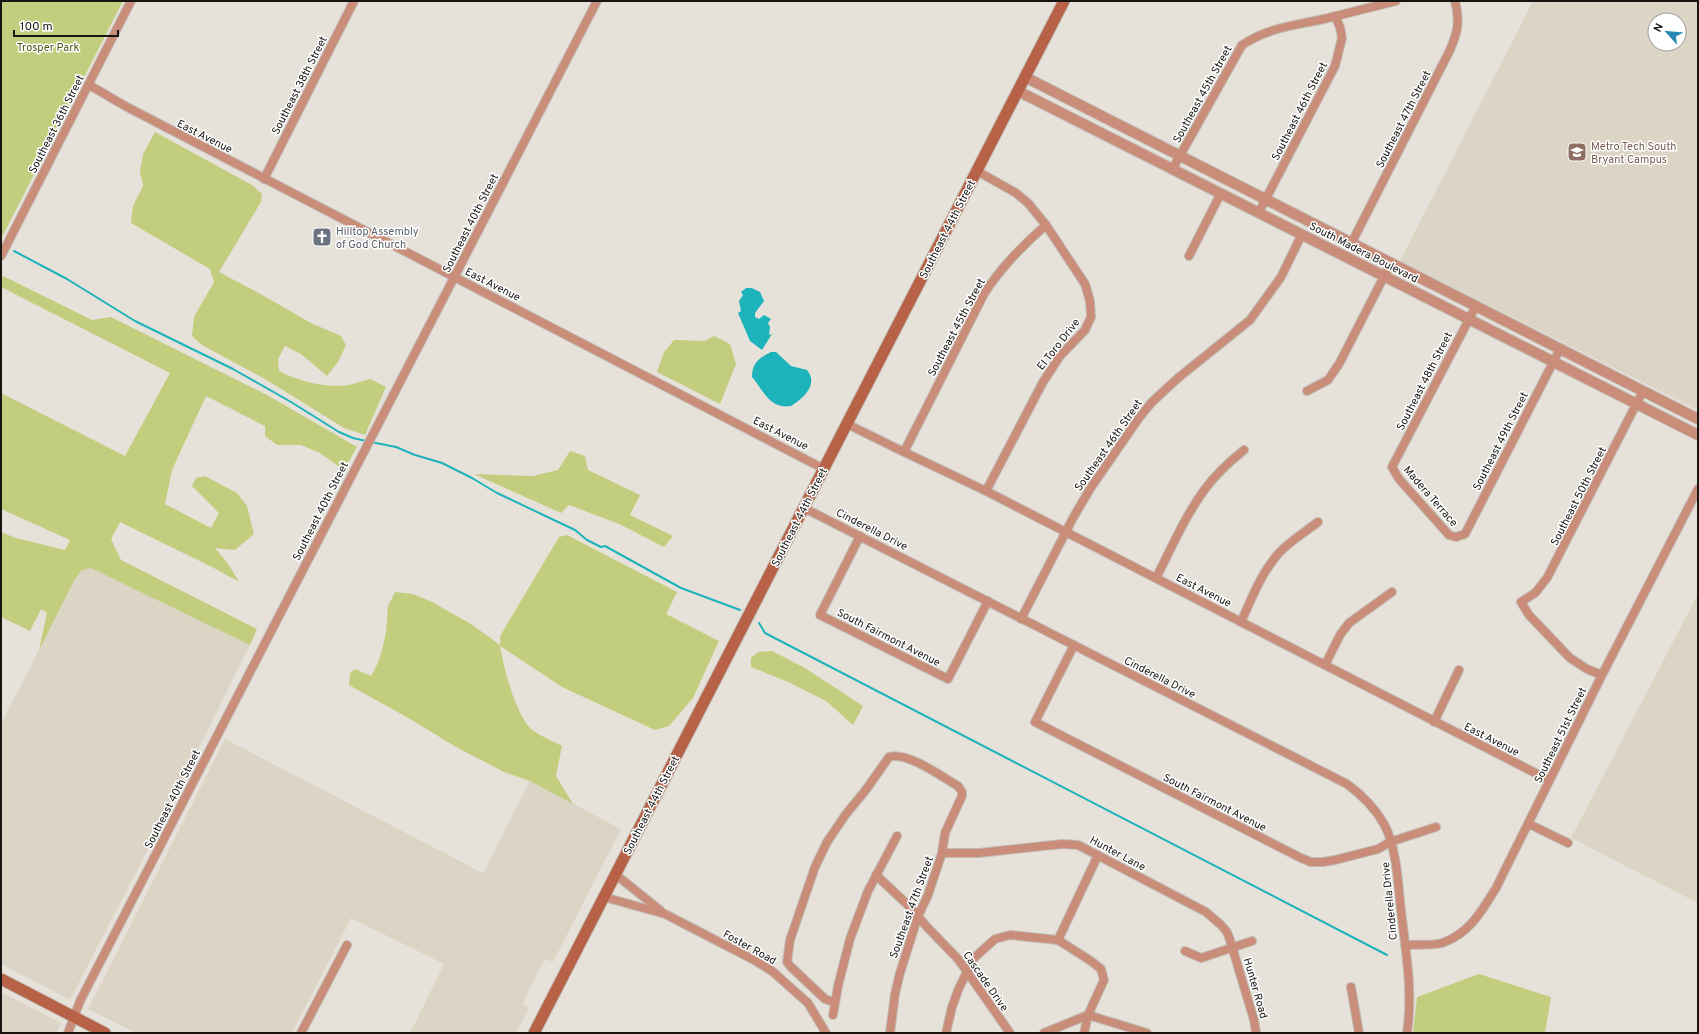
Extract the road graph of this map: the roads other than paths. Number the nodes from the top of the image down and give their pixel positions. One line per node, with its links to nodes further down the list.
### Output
1 (131, 1): 9 (street, Southeast 36th Street)
2 (354, 1): 14 (street, Southeast 38th Street)
3 (597, 1): 25 (street, Southeast 40th Street)
4 (1064, 1): 8 (main road, Southeast 44th Street)
5 (1396, 1): 7 (street, Southeast 45th Street)
6 (1455, 1): 20 (street, Southeast 47th Street)
7 (1335, 16): 11 (street, Southeast 45th Street); 16 (street, Southeast 46th Street)
8 (1025, 78): 10 (main road, Southeast 44th Street); 11 (street, South Madera Boulevard)
9 (89, 85): 14 (street, East Avenue); 21 (street, Southeast 36th Street)
10 (1018, 91): 12 (street, South Madera Boulevard); 13 (main road, Southeast 44th Street)
11 (1181, 156): 12 (street, Southeast 45th Street); 16 (street, South Madera Boulevard)
12 (1173, 168): 15 (street, South Madera Boulevard)
13 (977, 171): 18 (street, El Toro Drive); 34 (main road, Southeast 44th Street)
14 (264, 179): 25 (street, East Avenue)
15 (1221, 193): 17 (street, South Madera Boulevard); 22 (street)
16 (1266, 199): 17 (street, Southeast 46th Street); 20 (street, South Madera Boulevard)
17 (1259, 212): 19 (street, South Madera Boulevard)
18 (1046, 225): 37 (street, Southeast 45th Street); 41 (street, El Toro Drive)
19 (1302, 234): 24 (street, South Madera Boulevard); 44 (street, Southeast 46th Street)
20 (1352, 242): 23 (street, South Madera Boulevard)
21 (1, 256)
22 (1189, 256)
23 (1391, 263): 24 (street); 26 (street, South Madera Boulevard)
24 (1384, 276): 27 (street, South Madera Boulevard); 30 (street)
25 (454, 277): 39 (street, East Avenue); 82 (street, Southeast 40th Street)
26 (1476, 306): 27 (street, Southeast 48th Street); 28 (street, South Madera Boulevard)
27 (1468, 319): 29 (street, South Madera Boulevard); 38 (street, Southeast 48th Street)
28 (1560, 349): 29 (street, Southeast 49th Street); 31 (street, South Madera Boulevard)
29 (1554, 362): 32 (street, South Madera Boulevard); 46 (street, Southeast 49th Street)
30 (1307, 390)
31 (1643, 392): 32 (street, Southeast 50th Street); 33 (street, South Madera Boulevard)
32 (1637, 404): 35 (street, South Madera Boulevard); 55 (street, Southeast 50th Street)
33 (1698, 419)
34 (847, 424): 37 (street, East Avenue); 39 (main road, Southeast 44th Street)
35 (1698, 435)
36 (1244, 450): 47 (street)
37 (904, 452): 41 (street, East Avenue)
38 (1392, 467): 46 (street, Madera Terrace)
39 (824, 468): 42 (main road, Southeast 44th Street)
40 (1698, 489): 55 (street, Southeast 51st Street)
41 (986, 491): 44 (street, East Avenue)
42 (804, 508): 45 (street, Cinderella Drive); 65 (main road, Southeast 44th Street)
43 (1318, 522): 51 (street)
44 (1065, 532): 47 (street, East Avenue); 50 (street, Southeast 46th Street)
45 (860, 536): 49 (street, Cinderella Drive); 49 (street, South Fairmont Avenue)
46 (1456, 537)
47 (1156, 578): 51 (street, East Avenue)
48 (1392, 592): 53 (street)
49 (988, 601): 50 (street, Cinderella Drive)
50 (1021, 619): 52 (street, Cinderella Drive)
51 (1241, 622): 53 (street, East Avenue)
52 (1074, 645): 61 (street, Cinderella Drive); 61 (street, South Fairmont Avenue)
53 (1326, 665): 56 (street, East Avenue)
54 (1459, 670): 56 (street)
55 (1602, 675): 57 (street, Southeast 51st Street)
56 (1434, 722): 57 (street, East Avenue)
57 (1549, 780): 58 (street, Southeast 51st Street)
58 (1529, 824): 62 (street); 73 (street, Southeast 51st Street)
59 (1436, 827): 61 (street, South Fairmont Avenue)
60 (897, 836): 66 (street)
61 (1390, 842): 73 (street, Cinderella Drive)
62 (1568, 843)
63 (942, 853): 64 (street, Hunter Lane); 69 (street, Southeast 47th Street); 79 (street, Southeast 47th Street)
64 (1098, 855): 70 (street); 74 (street, Hunter Lane)
65 (615, 874): 67 (main road, Southeast 44th Street); 68 (street, Foster Road)
66 (876, 875): 69 (street, Cascade Drive); 79 (street)
67 (604, 897): 68 (street, Foster Road); 86 (main road, Southeast 44th Street)
68 (665, 914): 87 (street, Foster Road)
69 (918, 916): 76 (street, Cascade Drive); 88 (street, Southeast 47th Street)
70 (1058, 940): 76 (street); 80 (street)
71 (1252, 941): 74 (street)
72 (347, 945): 85 (street)
73 (1405, 945): 96 (street, Cinderella Drive)
74 (1233, 949): 75 (street); 94 (street, Hunter Road)
75 (1185, 951)
76 (966, 972): 89 (street); 90 (street, Cascade Drive)
77 (1, 979): 82 (main road)
78 (1351, 987): 95 (street)
79 (834, 1002): 81 (street)
80 (1088, 1014): 91 (street); 92 (street); 93 (street)
81 (833, 1015)
82 (74, 1017): 83 (street, Southeast 40th Street); 84 (main road)
83 (68, 1033)
84 (105, 1033)
85 (301, 1033)
86 (534, 1033)
87 (826, 1033)
88 (890, 1033)
89 (946, 1033)
90 (1010, 1033)
91 (1044, 1033)
92 (1084, 1033)
93 (1144, 1033)
94 (1256, 1033)
95 (1359, 1033)
96 (1407, 1033)

